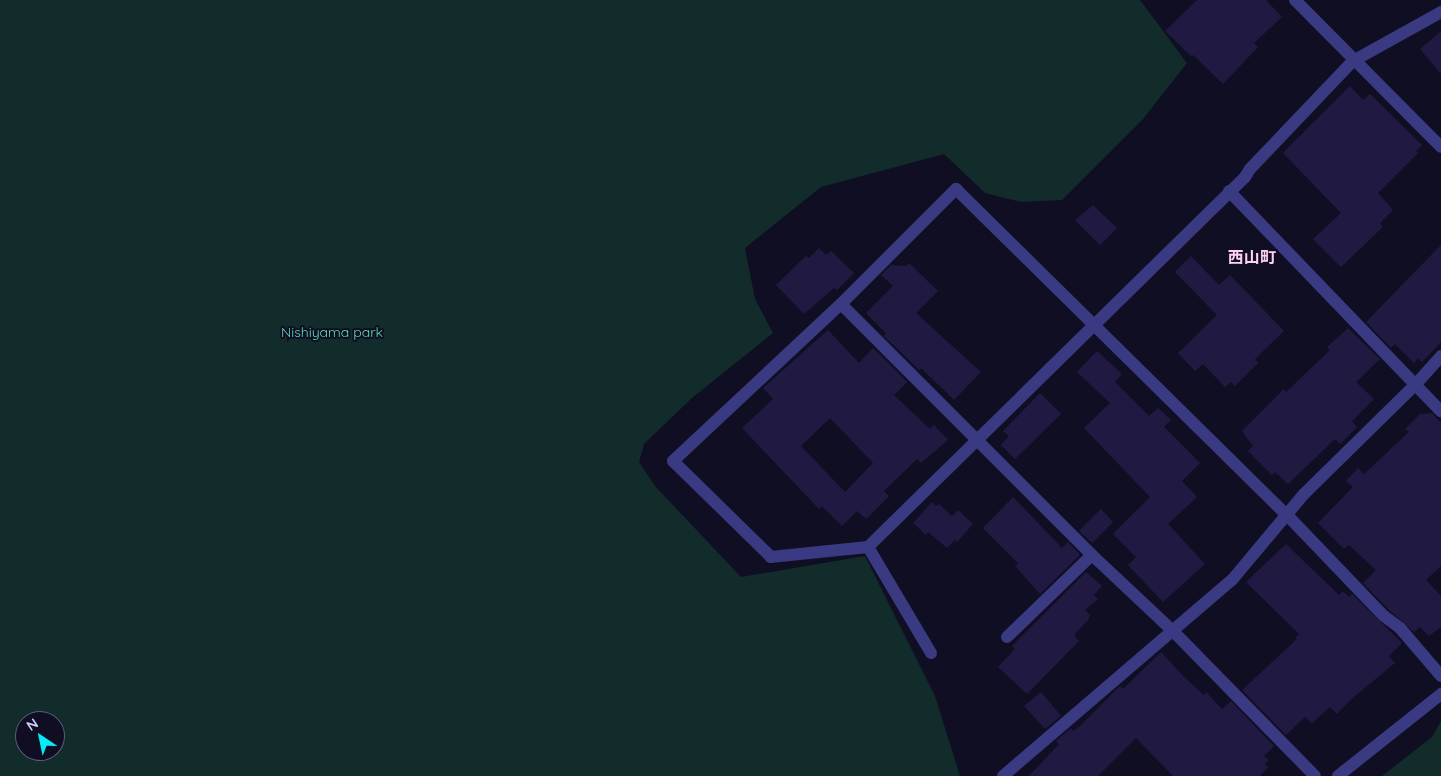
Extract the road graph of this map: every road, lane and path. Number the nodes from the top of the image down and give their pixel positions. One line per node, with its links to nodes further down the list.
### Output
1 (1295, 0): 3 (street)
2 (1441, 12): 3 (street)
3 (1353, 61): 4 (street); 5 (street)
4 (1441, 147)
5 (1229, 191): 7 (street); 9 (street)
6 (841, 304): 7 (street); 11 (street); 13 (street)
7 (1093, 325): 11 (street); 12 (street)
8 (1441, 356): 9 (street)
9 (1416, 384): 10 (street); 12 (street)
10 (1441, 411)
11 (977, 441): 13 (street); 14 (street)
12 (1287, 515): 15 (street); 18 (street)
13 (868, 547): 17 (street)
14 (1092, 555): 15 (street); 16 (street)
15 (1172, 630): 20 (street); 21 (street)
16 (1007, 637)
17 (931, 653)
18 (1441, 676)
19 (1441, 694): 22 (street)
20 (1003, 776)
21 (1316, 776)
22 (1338, 776)

